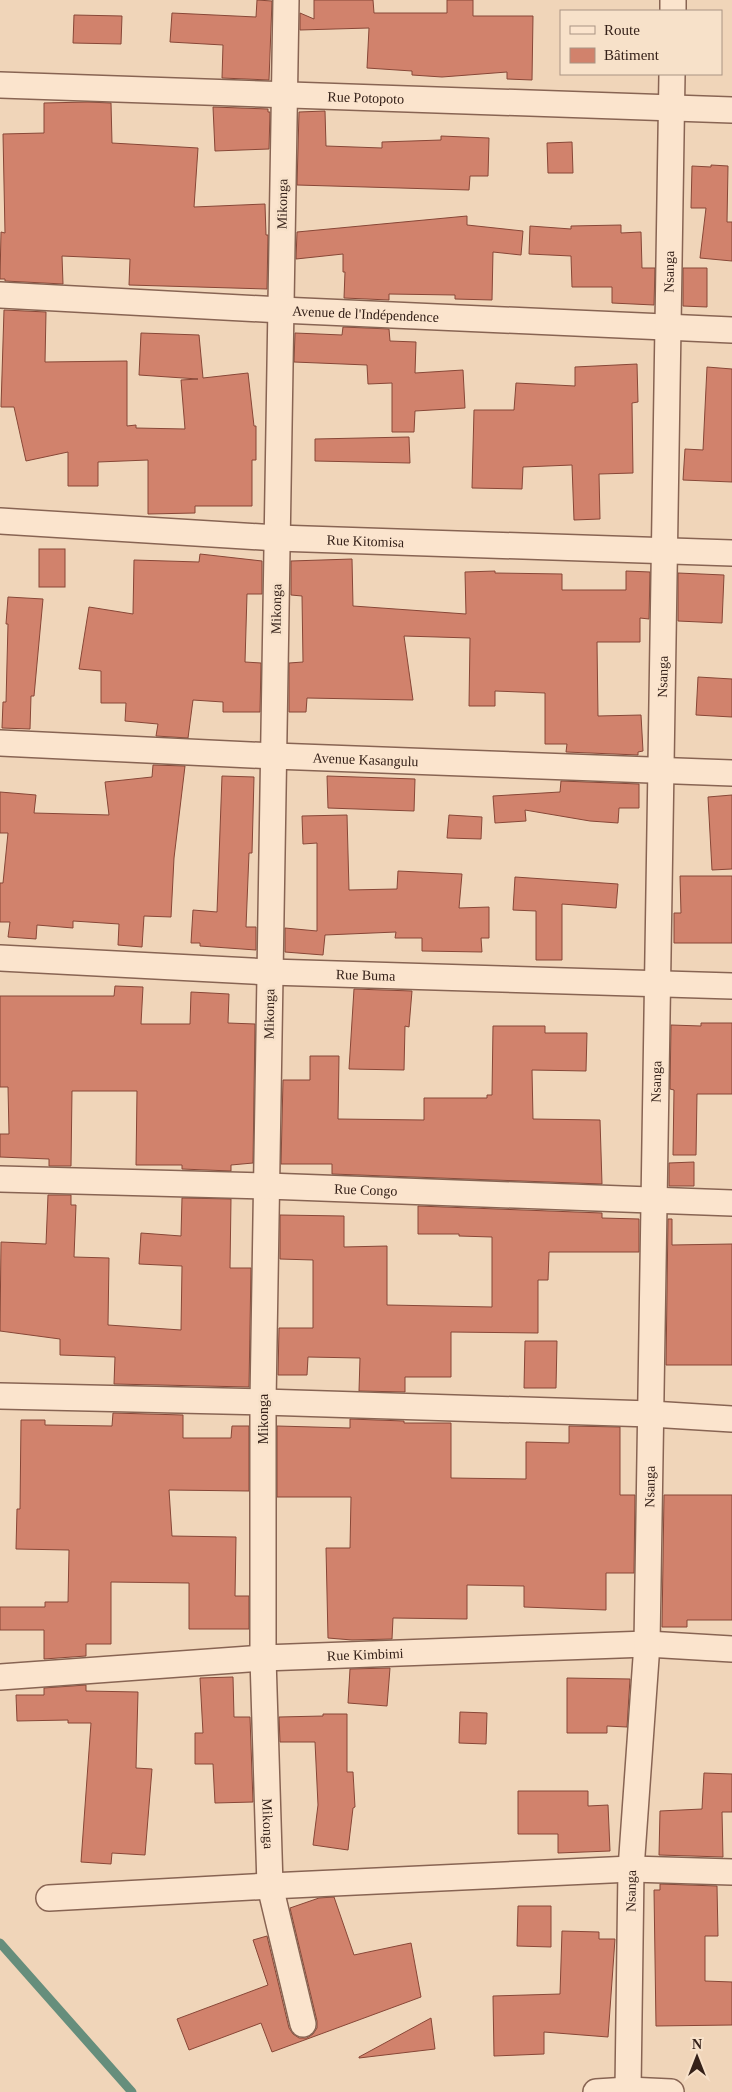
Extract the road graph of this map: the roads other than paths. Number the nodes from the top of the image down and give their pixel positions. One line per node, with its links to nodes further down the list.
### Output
1 (286, 0): 4 (street, Mikonga)
2 (672, 75): 5 (street, Nsanga)
3 (0, 85): 4 (street, Rue Potopoto)
4 (284, 94): 5 (street, Rue Potopoto); 8 (street, Mikonga)
5 (671, 108): 6 (street, Rue Potopoto); 9 (street, Nsanga)
6 (732, 110)
7 (0, 295): 8 (street, Avenue de l'Indépendence)
8 (281, 310): 9 (street, Avenue de l'Indépendence); 12 (street, Mikonga)
9 (668, 328): 10 (street, Avenue de l'Indépendence); 13 (street, Nsanga)
10 (732, 330)
11 (0, 521): 12 (street, Rue Kitomisa)
12 (277, 538): 13 (street, Rue Kitomisa); 16 (street, Mikonga)
13 (664, 550): 14 (street, Rue Kitomisa); 17 (street, Nsanga)
14 (732, 553)
15 (0, 742): 16 (street, Avenue Kasangulu)
16 (274, 756): 17 (street, Avenue Kasangulu); 20 (street, Mikonga)
17 (661, 771): 18 (street, Avenue Kasangulu); 21 (street, Nsanga)
18 (732, 773)
19 (0, 958): 20 (street, Rue Buma)
20 (270, 972): 21 (street, Rue Buma); 24 (street, Mikonga)
21 (658, 984): 22 (street, Rue Buma); 25 (street, Nsanga)
22 (732, 986)
23 (0, 1179): 24 (street, Rue Congo)
24 (266, 1186): 25 (street, Rue Congo); 28 (street, Mikonga)
25 (655, 1200): 26 (street, Rue Congo); 29 (street, Nsanga)
26 (732, 1203)
27 (0, 1396): 28 (street)
28 (263, 1402): 29 (street); 33 (street, Mikonga)
29 (651, 1414): 30 (street); 31 (street, Nsanga)
30 (732, 1419)
31 (647, 1644): 32 (street, Rue Kimbimi); 33 (street, Rue Kimbimi); 35 (street, Nsanga)
32 (732, 1649)
33 (262, 1658): 34 (street, Rue Kimbimi); 37 (street, Mikonga)
34 (0, 1677)
35 (632, 1869): 36 (street); 37 (street); 40 (street, Nsanga)
36 (732, 1872)
37 (270, 1886): 38 (street); 39 (street, Mikonga)
38 (49, 1898)
39 (303, 2024)
40 (628, 2090): 41 (street); 42 (street)
41 (596, 2092)
42 (670, 2092)

